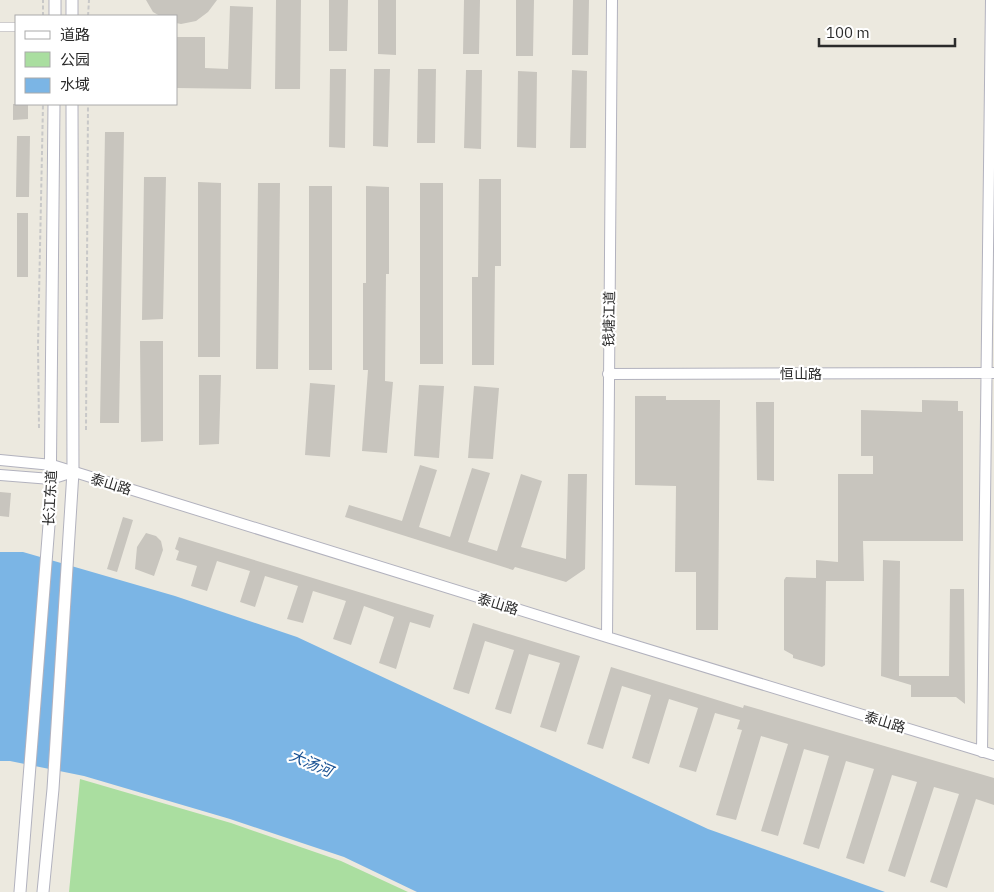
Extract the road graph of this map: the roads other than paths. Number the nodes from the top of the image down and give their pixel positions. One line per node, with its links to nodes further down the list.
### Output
1 (55, 0): 5 (main road)
2 (72, 0): 6 (main road)
3 (612, 0): 12 (street, 钱塘江道)
4 (991, 0): 11 (street)
5 (55, 15)
6 (72, 15)
7 (0, 27): 8 (street)
8 (15, 27)
9 (54, 105): 14 (main road, 长江东道)
10 (72, 105): 15 (main road, 长江东道)
11 (990, 373): 12 (street, 恒山路); 19 (street)
12 (608, 374): 18 (street, 钱塘江道)
13 (0, 460): 14 (street, 泰山路)
14 (52, 465): 15 (street, 泰山路); 17 (main road, 长江东道)
15 (73, 472): 17 (street); 18 (street, 泰山路); 22 (main road, 长江东道)
16 (0, 474): 17 (street)
17 (51, 479): 21 (main road, 长江东道)
18 (608, 637): 19 (street, 泰山路)
19 (982, 752): 20 (street, 泰山路)
20 (994, 755)
21 (20, 892)
22 (43, 892)

